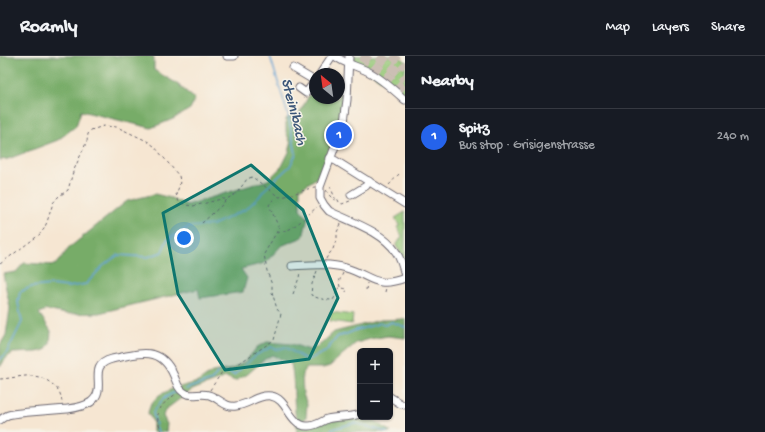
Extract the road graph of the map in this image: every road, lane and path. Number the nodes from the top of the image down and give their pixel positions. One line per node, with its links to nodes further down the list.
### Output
1 (227, 56): 2 (street)
2 (234, 56)
3 (332, 56): 7 (street)
4 (335, 56): 5 (street)
5 (349, 59): 11 (street); 12 (street)
6 (293, 68): 8 (street)
7 (324, 68)
8 (309, 77)
9 (299, 88): 10 (street)
10 (309, 89)
11 (405, 100)
12 (330, 158): 14 (street); 17 (street)
13 (399, 174): 16 (path)
14 (369, 181): 19 (street); 23 (street)
15 (330, 186): 21 (path)
16 (388, 186)
17 (322, 187): 18 (path); 21 (path); 22 (street)
18 (276, 196): 20 (path); 26 (path)
19 (351, 198): 21 (path)
20 (227, 199): 24 (path); 28 (path)
21 (335, 199)
22 (322, 202): 26 (path); 33 (street)
23 (405, 204)
24 (202, 222)
25 (340, 228): 27 (path)
26 (276, 233): 41 (path)
27 (327, 257)
28 (0, 264)
29 (301, 265): 30 (street); 31 (street); 38 (path)
30 (318, 265): 33 (street); 35 (path)
31 (292, 266)
32 (344, 272): 35 (path)
33 (405, 277)
34 (368, 281): 36 (path)
35 (340, 288): 37 (path)
36 (366, 290)
37 (346, 292)
38 (293, 294)
39 (0, 380): 44 (path)
40 (181, 390): 41 (street); 44 (street); 47 (path)
41 (206, 395): 45 (street)
42 (393, 399): 43 (street)
43 (405, 405)
44 (62, 409): 46 (street)
45 (357, 415)
46 (0, 420)
47 (163, 432)

